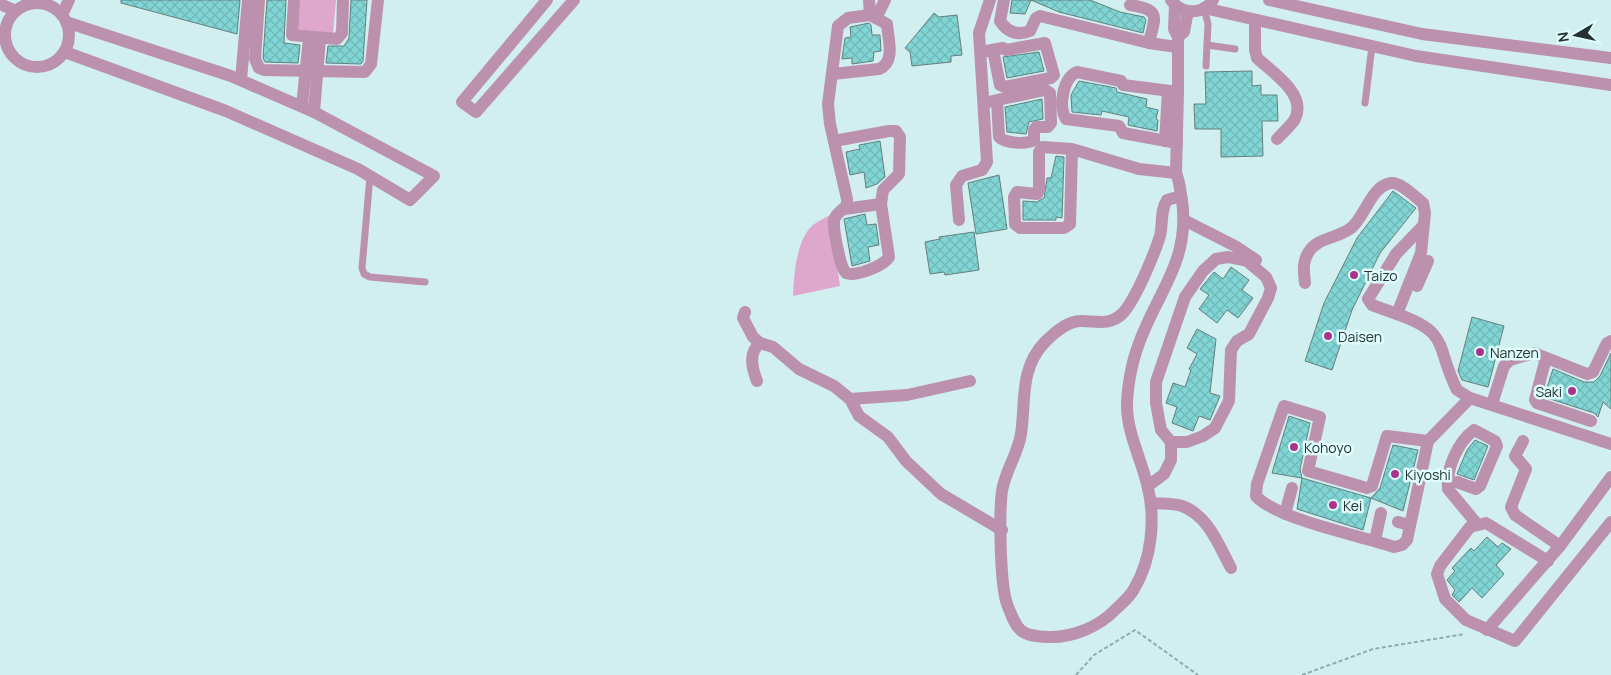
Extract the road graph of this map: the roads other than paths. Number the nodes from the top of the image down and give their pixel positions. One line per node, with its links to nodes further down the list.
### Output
1 (69, 0): 22 (street)
2 (248, 0): 39 (street)
3 (259, 0): 37 (street)
4 (294, 0): 25 (street)
5 (343, 0): 25 (street)
6 (378, 0): 37 (street)
7 (547, 0): 8 (street)
8 (574, 0)
9 (869, 0): 21 (street)
10 (885, 0): 21 (street)
11 (990, 0): 32 (street)
12 (1004, 0): 28 (street)
13 (1269, 0): 24 (street)
14 (40, 2): 19 (street); 22 (street)
15 (1173, 2): 20 (street); 27 (street)
16 (0, 4): 19 (street)
17 (1209, 4): 20 (street); 23 (street); 29 (lane)
18 (1130, 5): 28 (street)
19 (16, 11): 26 (street)
20 (1188, 11): 27 (street)
21 (873, 17): 38 (street); 38 (street)
22 (64, 18): 33 (street); 39 (street)
23 (1256, 20): 30 (street); 47 (street)
24 (1435, 35): 34 (street); 35 (street)
25 (314, 39): 37 (street)
26 (3, 40): 33 (street)
27 (1177, 42): 28 (street); 41 (street)
28 (1149, 43)
29 (1207, 45): 31 (lane); 36 (lane)
30 (1372, 46): 34 (street); 43 (lane)
31 (1235, 49)
32 (987, 51): 32 (street); 44 (street)
33 (65, 52): 52 (street)
34 (1431, 58): 40 (street)
35 (1611, 58)
36 (1206, 66)
37 (311, 72): 45 (street); 46 (street)
38 (833, 74): 48 (street)
39 (240, 80): 45 (street)
40 (1611, 85)
41 (1173, 92): 49 (street); 49 (street)
42 (998, 100): 42 (street); 44 (street)
43 (1365, 103)
44 (984, 104): 56 (street)
45 (302, 106): 46 (street)
46 (314, 112): 52 (street)
47 (1277, 140)
48 (834, 141): 54 (street); 55 (street)
49 (1171, 142): 51 (street)
50 (1072, 150): 50 (street); 51 (street)
51 (1176, 174): 53 (street)
52 (370, 176): 61 (lane)
53 (1181, 196): 57 (street); 87 (street)
54 (881, 204): 55 (street); 55 (street)
55 (844, 209)
56 (958, 220)
57 (1184, 220): 59 (street); 80 (street)
58 (1422, 227): 62 (street); 64 (street); 64 (street)
59 (1256, 260)
60 (1428, 262): 64 (street)
61 (425, 282)
62 (1305, 283)
63 (745, 312): 66 (street)
64 (1401, 315): 70 (street)
65 (1611, 341): 67 (street)
66 (760, 343): 68 (street); 71 (street)
67 (1546, 358): 72 (street); 73 (street)
68 (758, 381)
69 (970, 381): 71 (street)
70 (1470, 398): 72 (street); 74 (street)
71 (850, 399): 87 (street)
72 (1492, 404): 77 (street)
73 (1591, 421)
74 (1428, 441): 83 (street); 88 (street)
75 (1523, 441): 89 (street)
76 (1171, 442): 76 (street); 80 (street)
77 (1611, 444)
78 (1611, 477): 89 (street)
79 (1457, 482): 86 (street)
80 (1148, 486): 82 (street)
81 (1292, 488): 83 (street)
82 (1151, 503): 87 (street); 91 (street)
83 (1285, 514): 88 (street)
84 (1381, 514): 88 (street)
85 (1611, 522): 92 (street)
86 (1477, 524): 90 (street); 92 (street)
87 (1002, 530)
88 (1375, 540)
89 (1560, 546): 90 (street)
90 (1548, 561): 92 (street)
91 (1231, 568)
92 (1487, 630)

